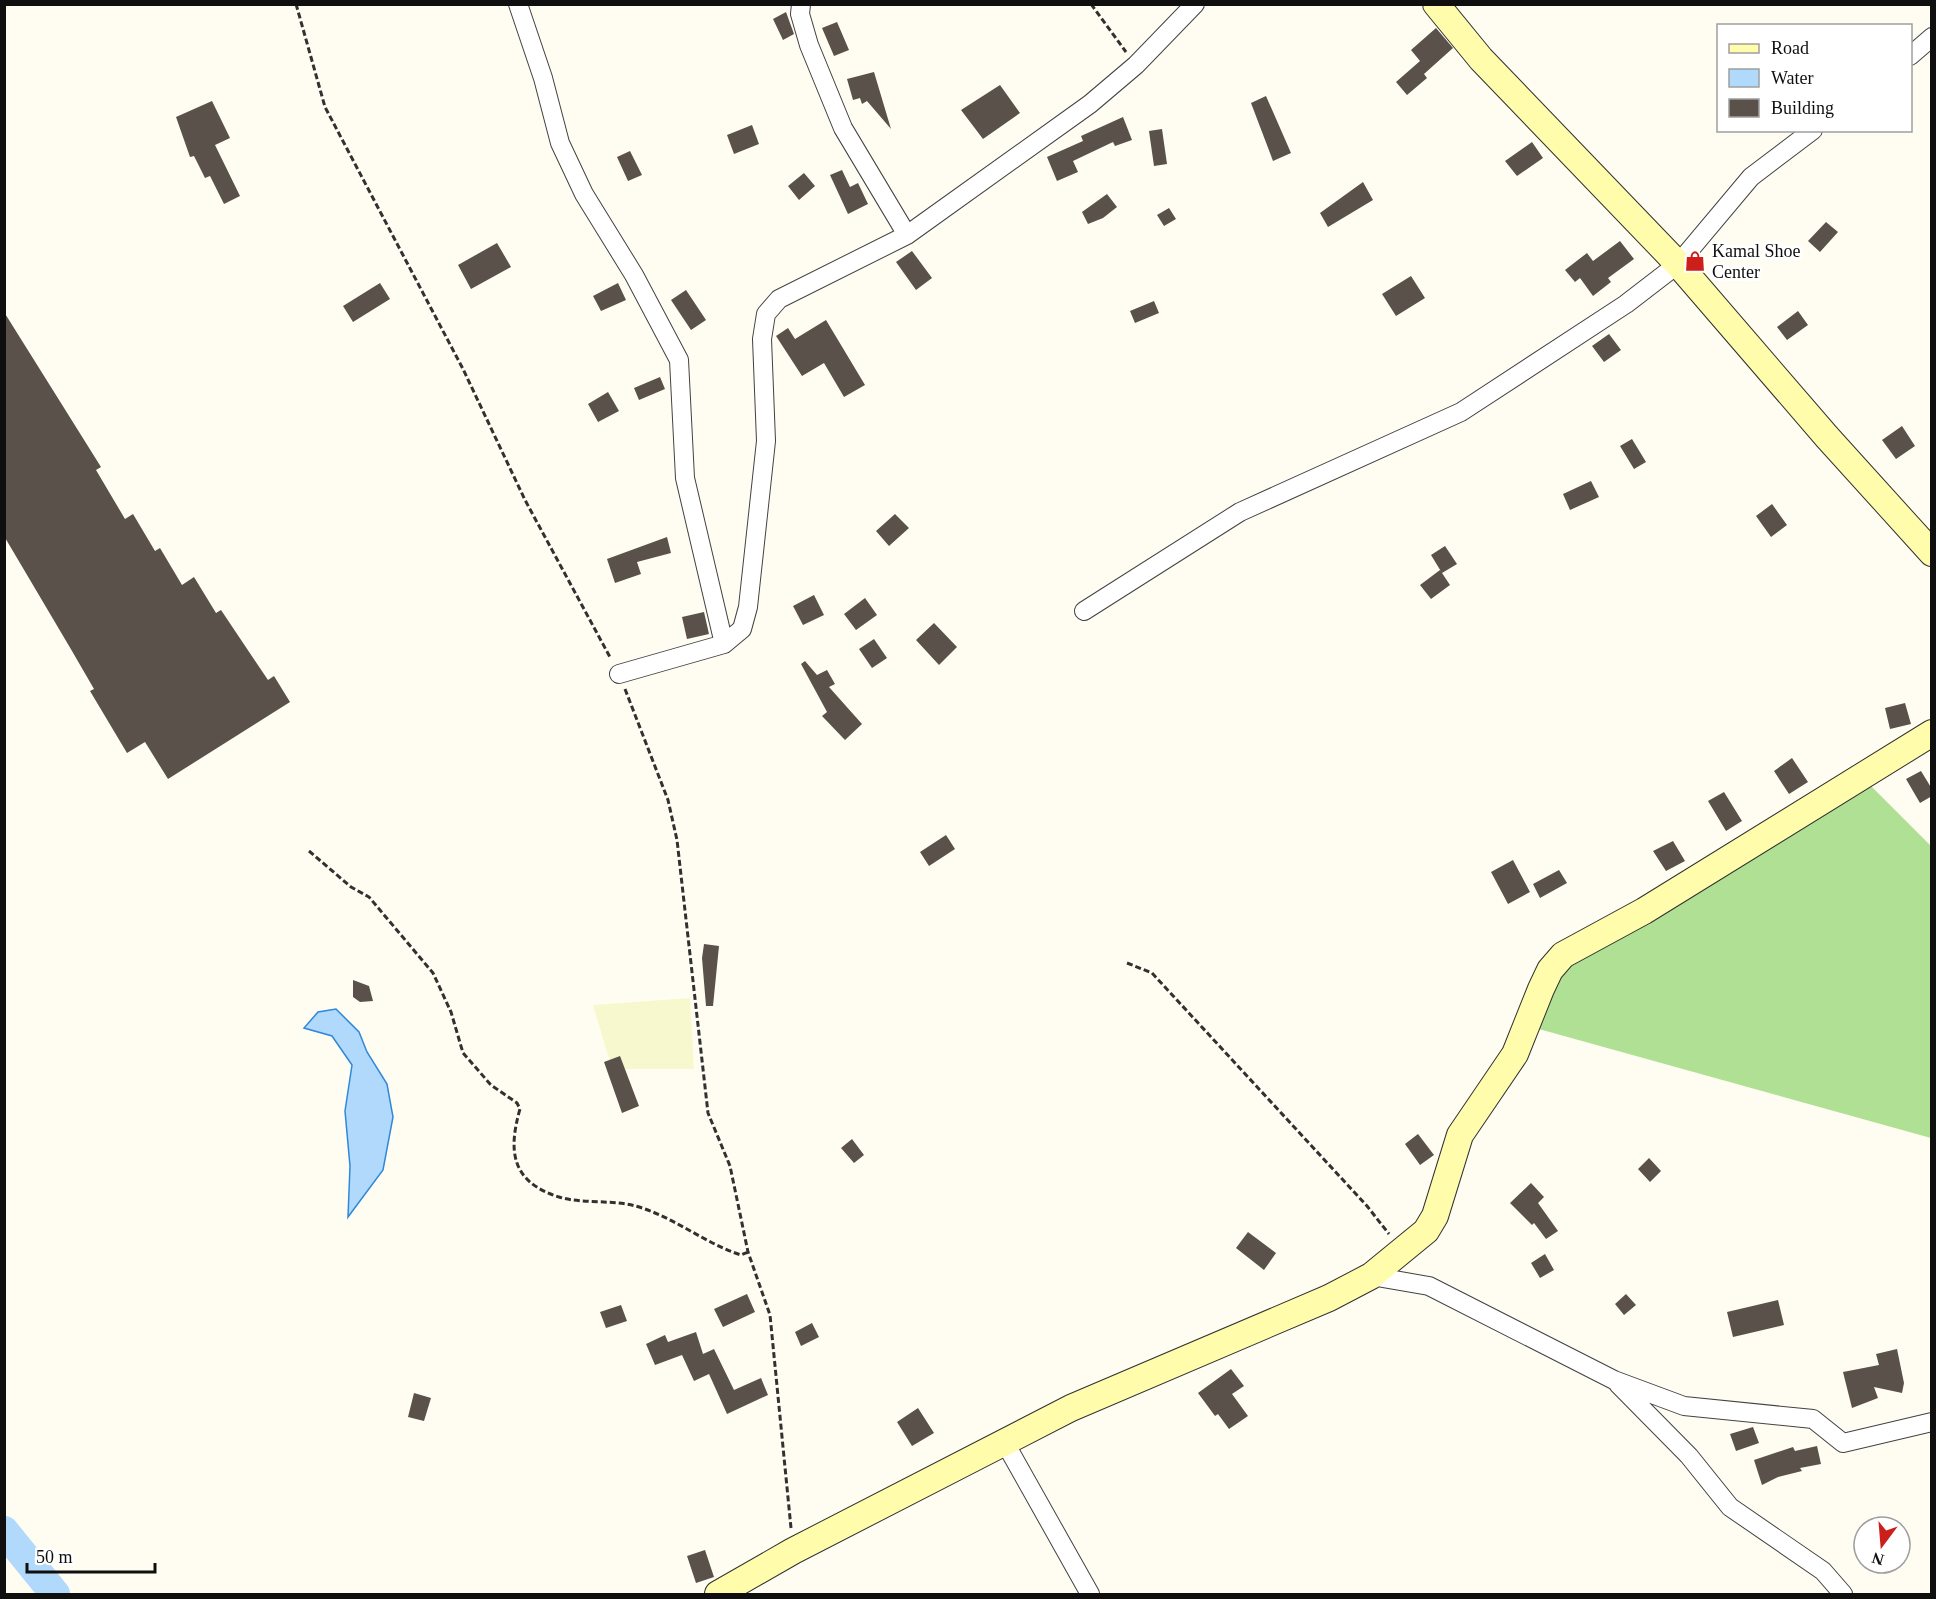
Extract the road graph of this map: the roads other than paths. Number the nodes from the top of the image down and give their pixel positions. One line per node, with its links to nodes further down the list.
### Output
1 (518, 4): 12 (street)
2 (801, 4): 8 (street)
3 (1195, 4): 8 (street)
4 (1436, 4): 9 (main road)
5 (1932, 37): 6 (street)
6 (1912, 55)
7 (1810, 132): 9 (street)
8 (907, 234): 12 (street)
9 (1678, 264): 10 (main road); 11 (street)
10 (1932, 553)
11 (1084, 611)
12 (723, 644): 13 (street)
13 (619, 674)
14 (1932, 733): 15 (main road)
15 (1371, 1276): 16 (street); 18 (main road)
16 (1614, 1380): 17 (street); 21 (street)
17 (1932, 1422)
18 (1004, 1441): 19 (main road); 20 (street)
19 (718, 1594)
20 (1090, 1594)
21 (1843, 1594)

